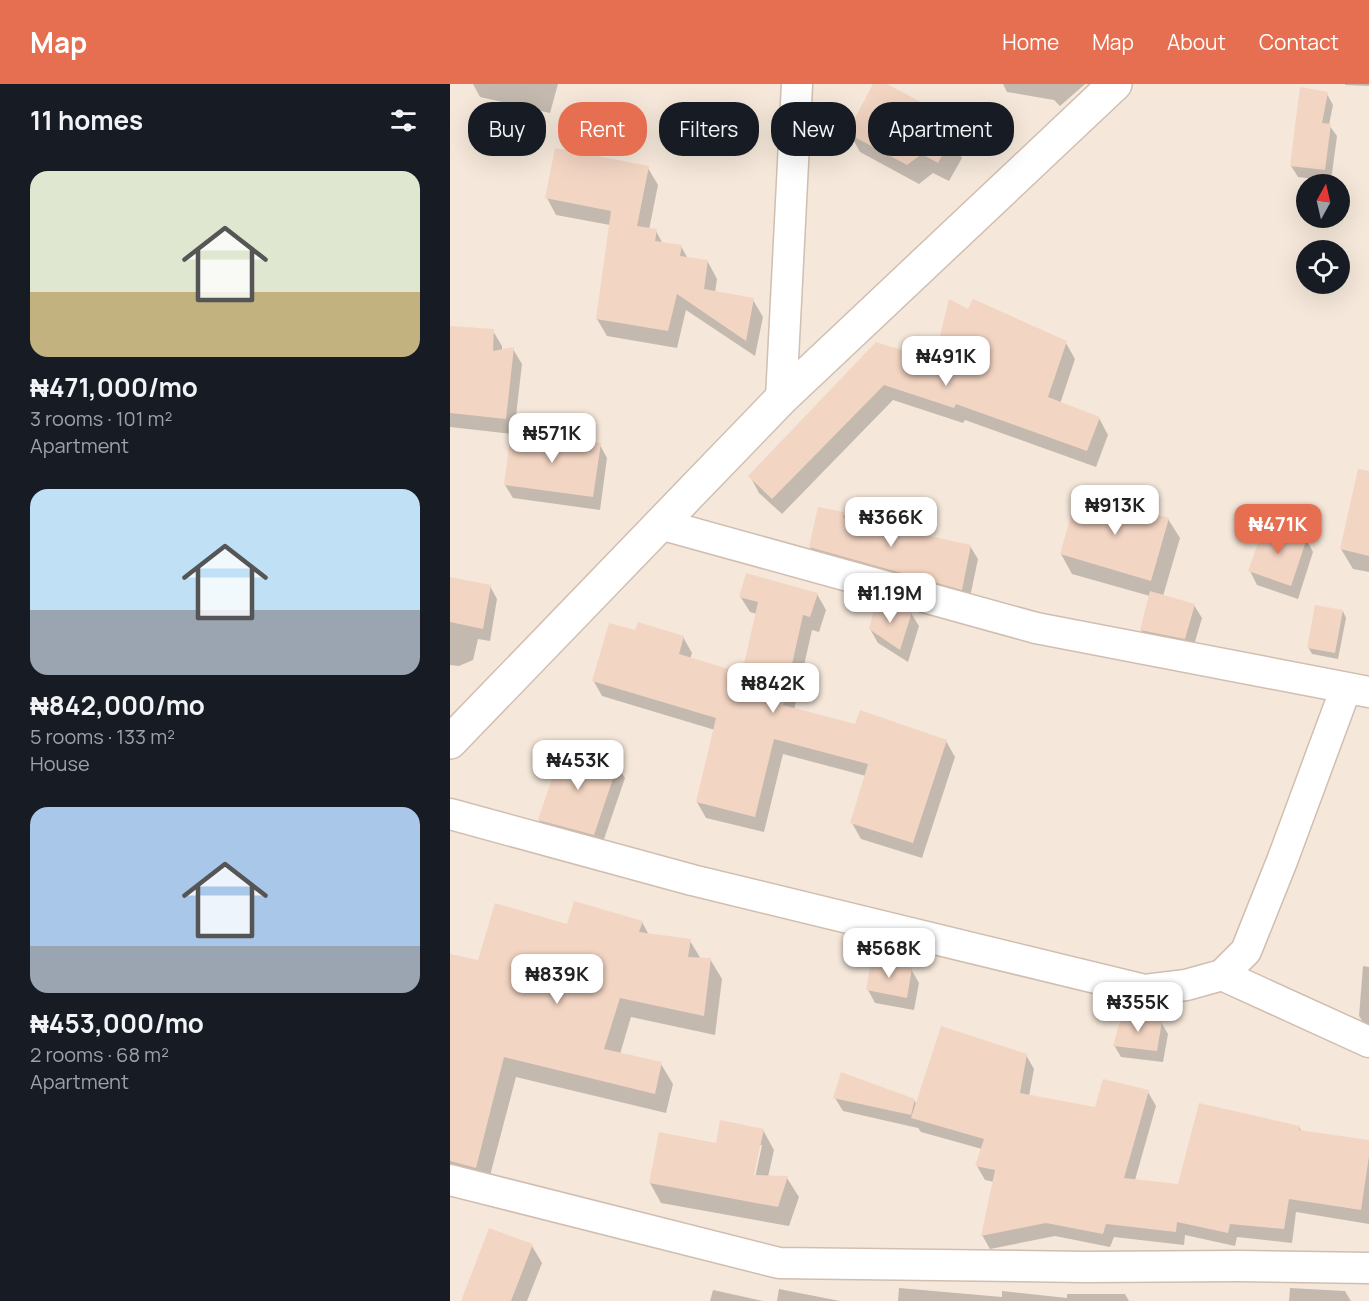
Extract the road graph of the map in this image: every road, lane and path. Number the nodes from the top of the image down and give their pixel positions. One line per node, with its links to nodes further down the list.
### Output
1 (797, 84): 3 (street)
2 (1115, 84): 3 (street)
3 (781, 399): 4 (street)
4 (660, 524): 5 (street); 6 (street)
5 (1357, 690): 8 (street)
6 (450, 742)
7 (450, 814): 8 (street)
8 (1222, 975): 9 (street)
9 (1369, 1042)
10 (450, 1180): 11 (street)
11 (1369, 1268)

